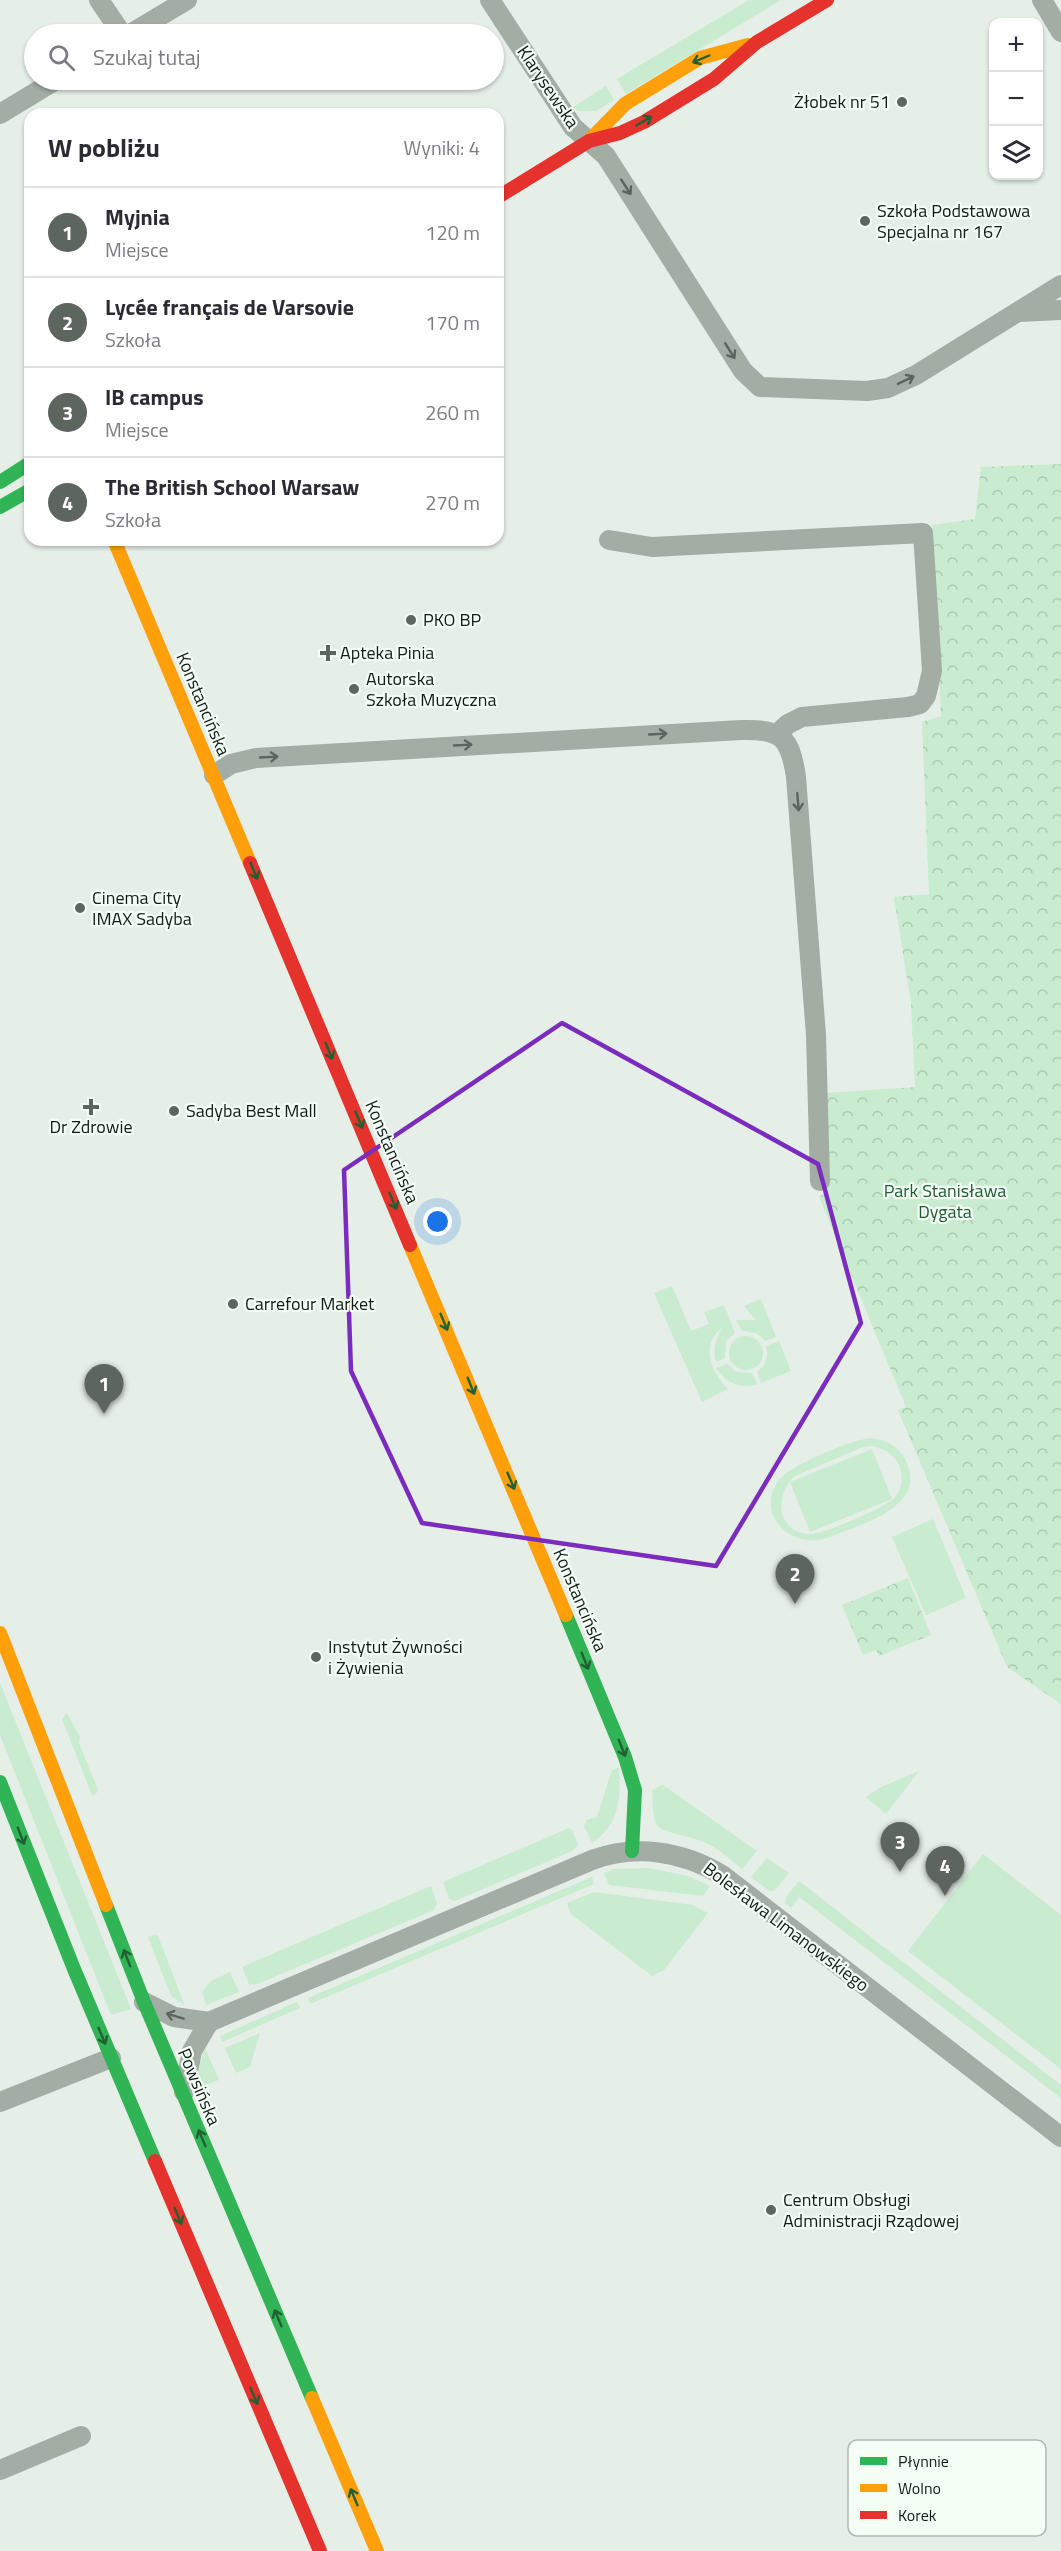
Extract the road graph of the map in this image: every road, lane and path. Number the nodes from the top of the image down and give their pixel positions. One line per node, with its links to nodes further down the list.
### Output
1 (99, 0): 6 (street)
2 (187, 0): 7 (street)
3 (490, 0): 12 (street, Klarysewska)
4 (827, 0): 9 (street)
5 (1042, 0): 8 (street)
6 (115, 24)
7 (147, 24)
8 (1061, 32)
9 (757, 42): 12 (street, one-way to 9); 12 (street, one-way to 12)
10 (40, 90): 11 (street)
11 (0, 114)
12 (590, 141): 13 (street); 16 (street, Klarysewska, one-way to 16)
13 (504, 193)
14 (1061, 285): 16 (street, Klarysewska)
15 (1061, 310): 16 (street)
16 (1016, 312)
17 (24, 467): 18 (street)
18 (0, 482)
19 (24, 493): 20 (street)
20 (0, 507)
21 (609, 540): 23 (street)
22 (117, 546): 24 (street, Konstancińska)
23 (777, 734): 24 (street, one-way to 23); 25 (street, one-way to 25)
24 (214, 775): 28 (street, Konstancińska, one-way to 28)
25 (820, 1181)
26 (0, 1633): 29 (street, Powsińska, one-way to 26)
27 (0, 1782): 31 (street, one-way to 31)
28 (632, 1851): 30 (street, Bolesława Limanowskiego); 34 (street, Bolesława Limanowskiego)
29 (144, 2002): 30 (street, one-way to 29); 32 (street, Powsińska)
30 (209, 2022): 32 (street)
31 (111, 2058): 33 (street); 37 (street, one-way to 37)
32 (184, 2097): 38 (street, Powsińska, one-way to 32)
33 (0, 2103)
34 (1061, 2138)
35 (81, 2436): 36 (street)
36 (0, 2470)
37 (320, 2551)
38 (377, 2551)

